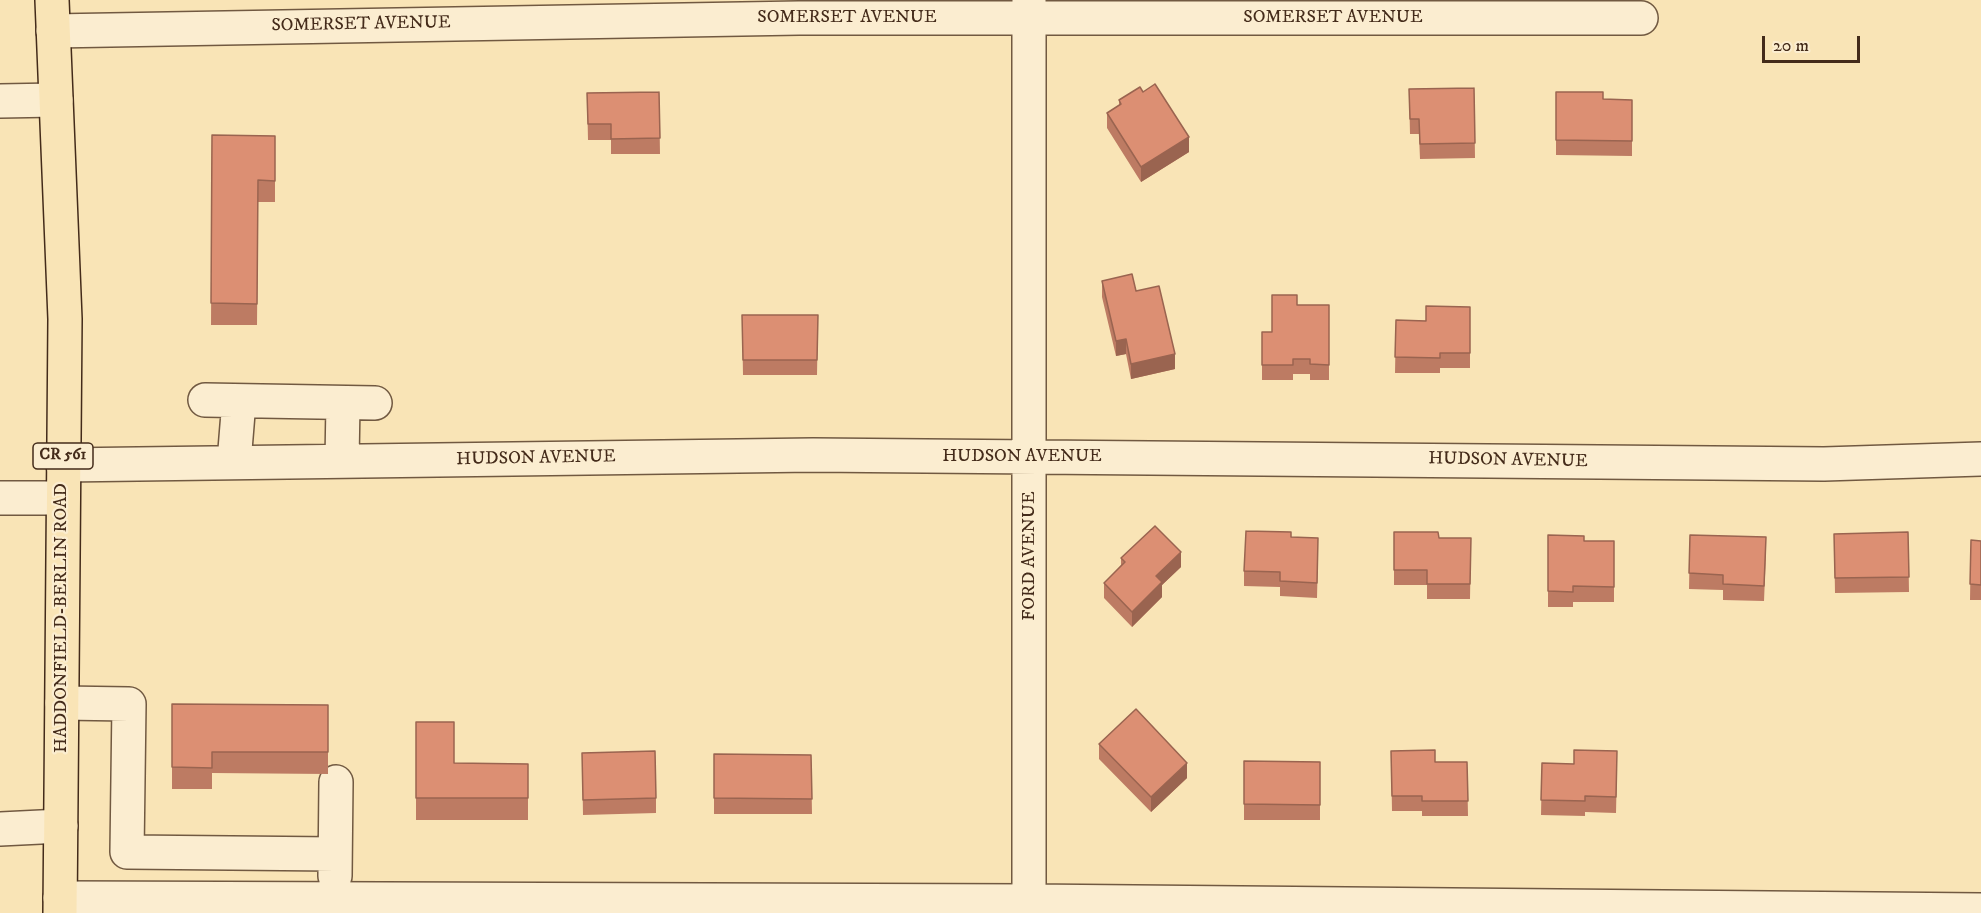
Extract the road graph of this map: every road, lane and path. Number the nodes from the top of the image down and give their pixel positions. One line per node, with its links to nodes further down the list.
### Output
1 (1030, 9): 2 (street, SOMERSET AVENUE); 3 (street, SOMERSET AVENUE); 8 (street, FORD AVENUE)
2 (53, 15): 4 (main road, HADDONFIELD-BERLIN ROAD / CR 561)
3 (1641, 18)
4 (56, 100): 5 (street); 12 (main road, HADDONFIELD-BERLIN ROAD / CR 561)
5 (0, 101)
6 (205, 400): 7 (street)
7 (239, 400): 10 (street); 11 (street)
8 (1030, 457): 9 (street, HUDSON AVENUE); 10 (street, HUDSON AVENUE); 23 (street, FORD AVENUE)
9 (1981, 459)
10 (342, 461): 11 (street, HUDSON AVENUE)
11 (234, 462): 12 (street, HUDSON AVENUE)
12 (63, 465): 14 (main road, HADDONFIELD-BERLIN ROAD / CR 561)
13 (0, 498): 14 (street)
14 (63, 498): 15 (main road, HADDONFIELD-BERLIN ROAD / CR 561)
15 (62, 703): 17 (main road, HADDONFIELD-BERLIN ROAD / CR 561); 19 (street)
16 (336, 782): 19 (street)
17 (61, 826): 18 (street); 21 (main road, HADDONFIELD-BERLIN ROAD / CR 561)
18 (0, 829)
19 (335, 854): 20 (street)
20 (335, 899): 22 (street); 23 (street)
21 (60, 905): 22 (street)
22 (256, 906)
23 (1029, 907): 24 (street)
24 (1981, 910)

